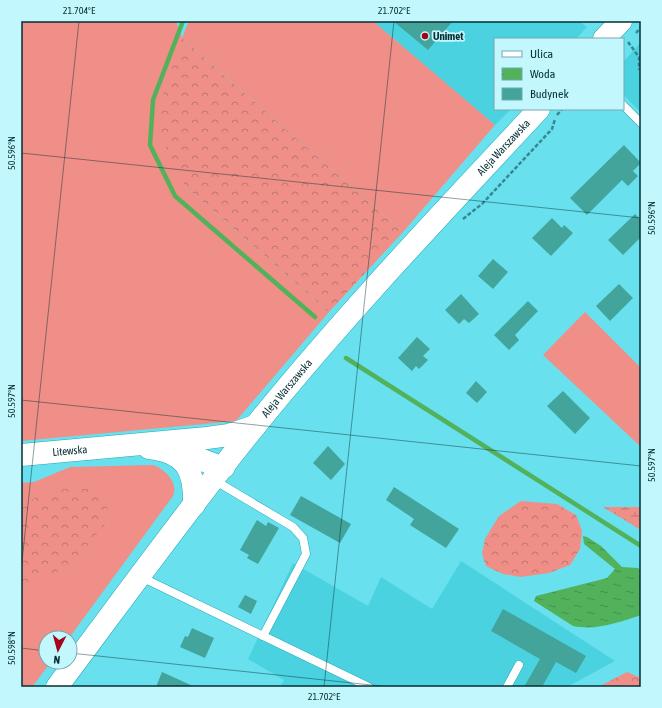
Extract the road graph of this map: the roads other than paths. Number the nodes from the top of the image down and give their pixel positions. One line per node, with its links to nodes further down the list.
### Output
1 (621, 21): 2 (street)
2 (605, 38)
3 (624, 106): 5 (lane)
4 (538, 110): 6 (street, Aleja Warszawska)
5 (641, 123)
6 (256, 426): 7 (street); 11 (street, Aleja Warszawska)
7 (189, 440): 8 (street); 11 (street)
8 (118, 447): 9 (street); 10 (street, Litewska)
9 (170, 452): 11 (street); 12 (street)
10 (21, 455)
11 (219, 473): 12 (street, Aleja Warszawska); 14 (lane)
12 (194, 505): 13 (street, Aleja Warszawska)
13 (140, 577): 14 (lane); 16 (street, Aleja Warszawska)
14 (263, 636): 17 (lane)
15 (519, 665): 18 (lane)
16 (58, 687)
17 (369, 687)
18 (507, 687)

